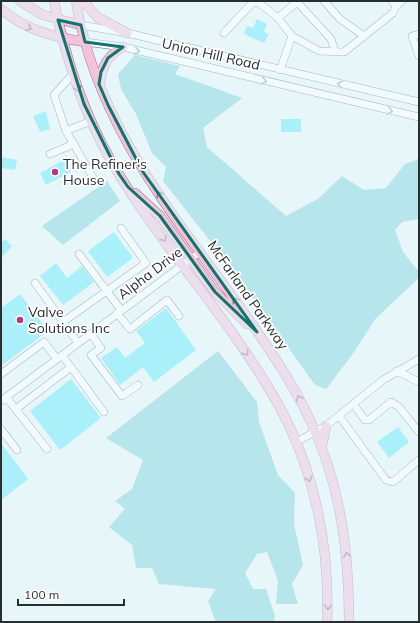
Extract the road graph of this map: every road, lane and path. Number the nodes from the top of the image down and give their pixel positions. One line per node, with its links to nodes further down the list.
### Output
1 (20, 1): 11 (main road, Union Hill Road)
2 (54, 1): 11 (main road)
3 (76, 1): 12 (main road, McFarland Parkway)
4 (83, 1): 13 (main road)
5 (324, 1): 17 (street)
6 (402, 1): 8 (street)
7 (298, 2): 10 (street); 21 (street)
8 (394, 3): 17 (street)
9 (1, 9): 18 (main road, Union Hill Road, one-way to 18)
10 (278, 18): 14 (street); 16 (street)
11 (58, 20): 12 (main road, Union Hill Road); 18 (main road)
12 (81, 25): 13 (street, Union Hill Road); 19 (main road, McFarland Parkway)
13 (127, 33): 23 (street, Union Hill Road)
14 (224, 33)
15 (419, 34): 22 (street)
16 (292, 36): 21 (street); 23 (street)
17 (364, 36): 21 (street)
18 (62, 38): 19 (main road, Union Hill Road); 24 (main road)
19 (85, 42): 20 (street, Union Hill Road); 25 (main road, McFarland Parkway)
20 (122, 47): 25 (main road); 27 (street, Union Hill Road, one-way to 27)
21 (335, 51)
22 (419, 56)
23 (280, 70): 26 (street, Union Hill Road, one-way to 23)
24 (72, 74): 28 (main road, one-way to 28); 29 (street)
25 (99, 84): 35 (main road, McFarland Parkway, one-way to 25)
26 (419, 102)
27 (419, 117)
28 (91, 121): 29 (street); 33 (main road)
29 (66, 131): 30 (street)
30 (74, 144): 31 (street); 32 (street)
31 (50, 154)
32 (95, 181)
33 (128, 187): 37 (main road); 38 (main road, one-way to 38)
34 (121, 228): 40 (street)
35 (200, 252): 37 (street, Alpha Drive); 44 (main road, McFarland Parkway, one-way to 35)
36 (79, 254): 40 (street)
37 (191, 258): 38 (street, Alpha Drive); 44 (main road)
38 (182, 265): 41 (street, Alpha Drive); 63 (main road, one-way to 63)
39 (35, 283): 43 (street)
40 (107, 291): 41 (street); 43 (street)
41 (119, 312): 42 (street); 45 (street, Alpha Drive)
42 (179, 316)
43 (63, 322): 46 (street)
44 (257, 332): 62 (main road, McFarland Parkway, one-way to 44)
45 (90, 334): 46 (street, Alpha Drive); 53 (street)
46 (78, 343): 47 (street, Alpha Drive)
47 (60, 357): 49 (street); 51 (street); 54 (street, Alpha Drive)
48 (419, 359): 50 (street)
49 (71, 367): 56 (street); 57 (street)
50 (397, 372): 52 (street); 55 (street)
51 (1, 374)
52 (419, 382)
53 (138, 385)
54 (4, 399): 56 (street)
55 (354, 405): 58 (street); 61 (street)
56 (16, 409): 65 (street)
57 (104, 412)
58 (339, 416): 59 (street); 67 (street)
59 (326, 426): 62 (street); 64 (main road)
60 (1, 429): 66 (street)
61 (419, 432)
62 (316, 433): 63 (street); 64 (main road, McFarland Parkway)
63 (296, 442): 68 (main road, one-way to 68)
64 (322, 448): 69 (main road, McFarland Parkway, one-way to 64)
65 (47, 449)
66 (17, 450)
67 (419, 460)
68 (327, 622)
69 (349, 622)

